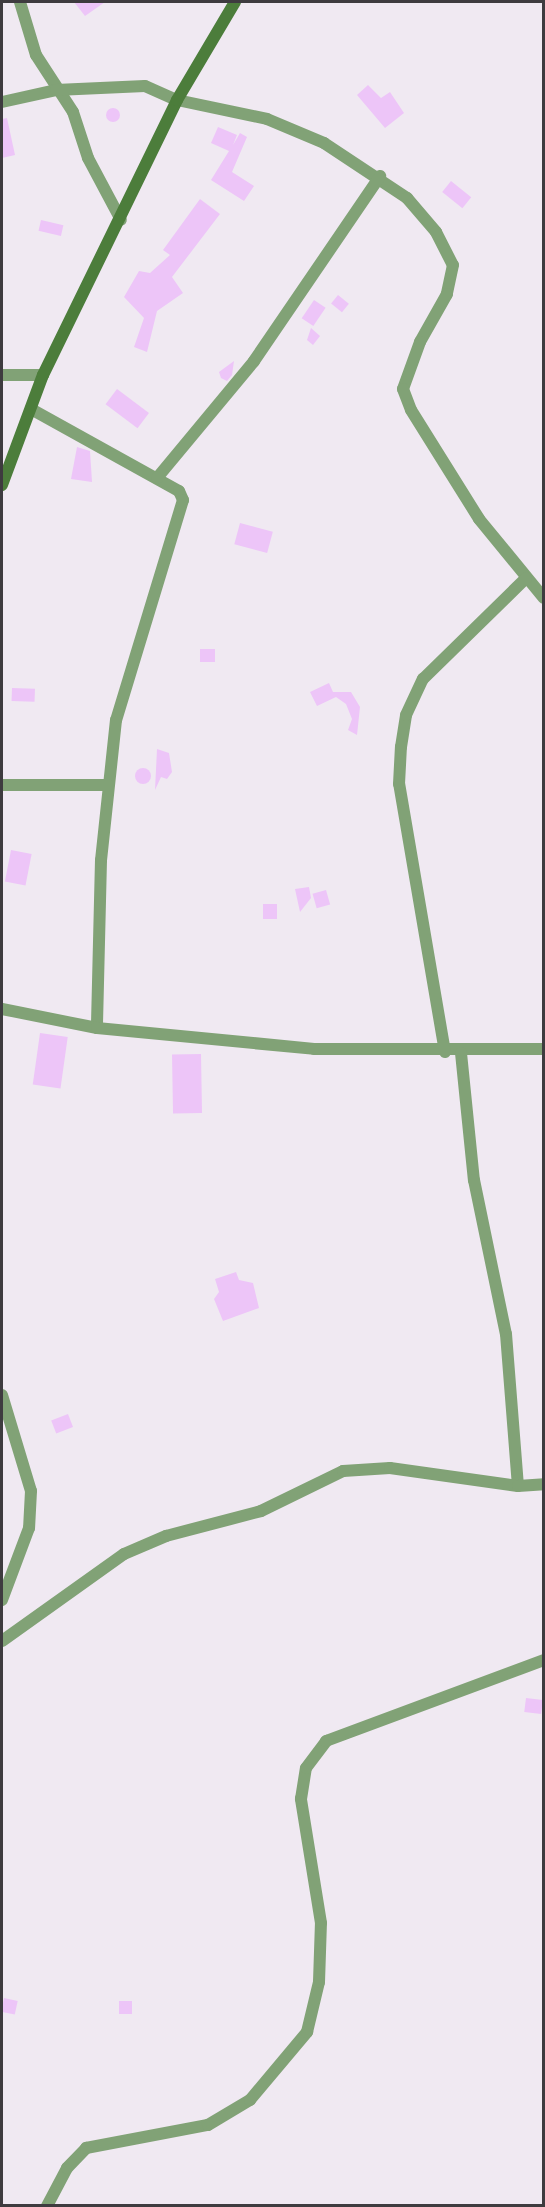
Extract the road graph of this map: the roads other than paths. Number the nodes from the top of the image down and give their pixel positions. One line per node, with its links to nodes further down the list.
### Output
1 (20, 2): 3 (street)
2 (235, 2): 4 (main road)
3 (57, 90): 4 (street); 5 (street); 7 (street)
4 (177, 100): 6 (street); 7 (main road)
5 (2, 102)
6 (380, 176): 11 (street); 13 (street)
7 (121, 220): 9 (main road)
8 (2, 375): 9 (street)
9 (43, 375): 10 (main road)
10 (31, 409): 11 (street); 12 (main road)
11 (157, 478): 16 (street)
12 (2, 485)
13 (526, 578): 14 (street); 20 (street)
14 (543, 598)
15 (2, 785): 16 (street)
16 (108, 785): 18 (street)
17 (2, 1009): 18 (street)
18 (96, 1028): 20 (street)
19 (543, 1049): 21 (street)
20 (446, 1052): 21 (street)
21 (461, 1053): 24 (street)
22 (2, 1395): 25 (street)
23 (543, 1484): 24 (street)
24 (518, 1486): 26 (street)
25 (2, 1600)
26 (2, 1641)
27 (543, 1660): 28 (street)
28 (47, 2205)

